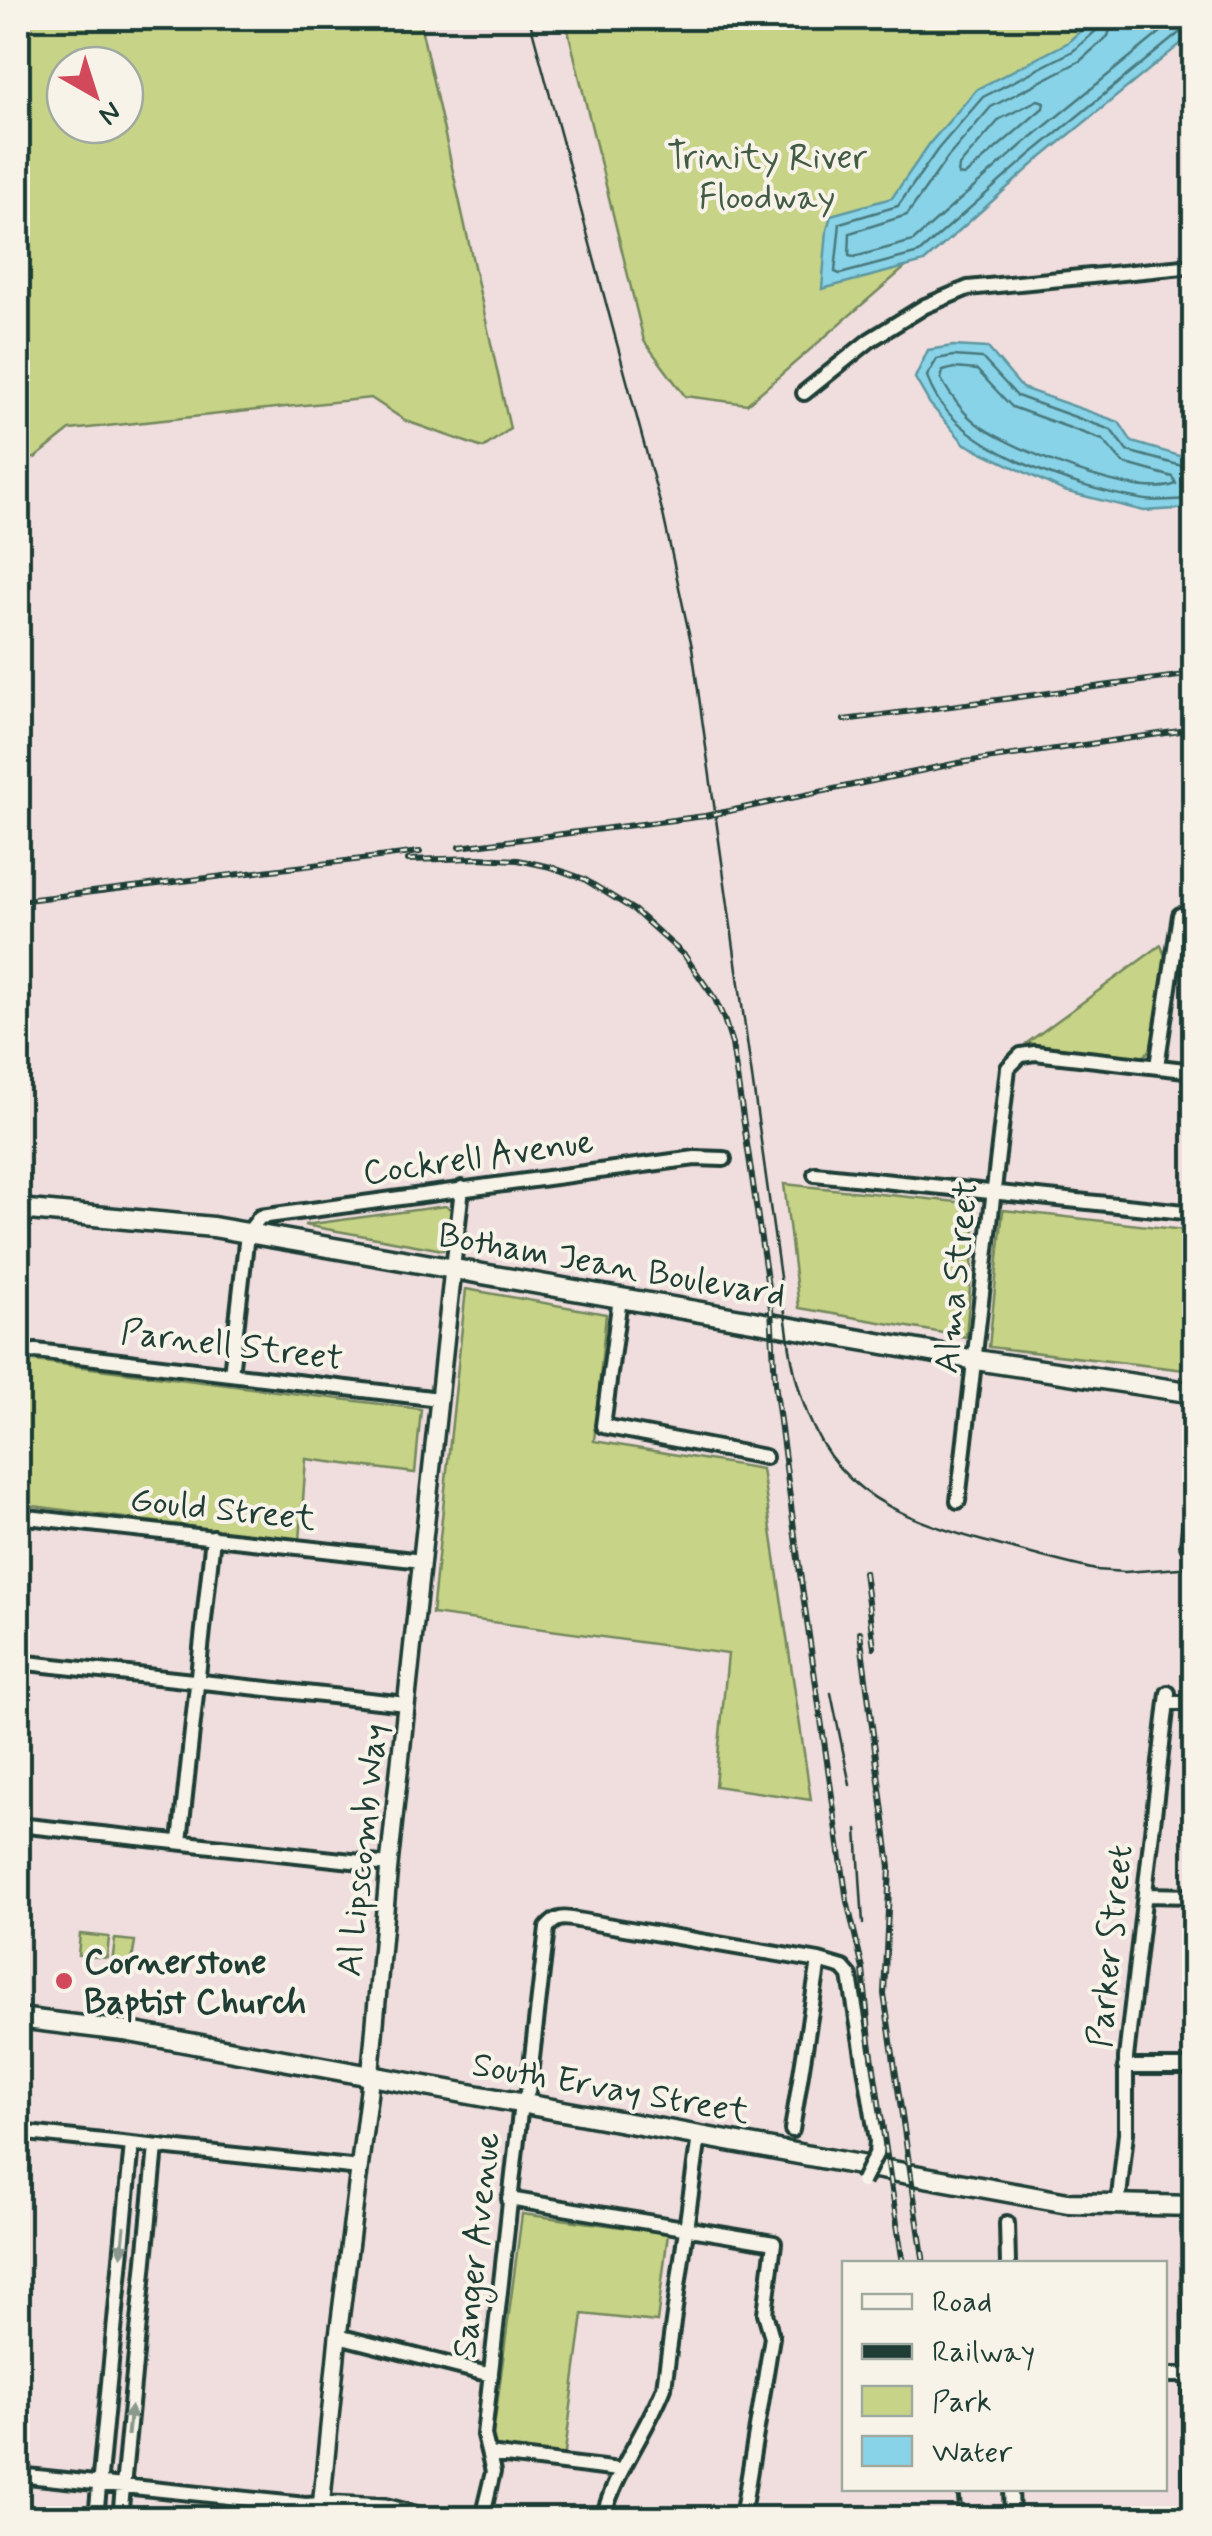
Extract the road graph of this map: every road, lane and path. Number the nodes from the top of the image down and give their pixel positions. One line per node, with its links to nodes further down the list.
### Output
1 (1194, 266): 2 (street)
2 (804, 392)
3 (1180, 915): 4 (street)
4 (1157, 1066): 5 (street); 9 (street, Alma Street)
5 (1194, 1070)
6 (724, 1159): 8 (street, Cockrell Avenue)
7 (816, 1174): 9 (street)
8 (462, 1188): 12 (street, Cockrell Avenue); 14 (street, Al Lipscomb Way)
9 (995, 1191): 11 (street); 17 (street, Alma Street)
10 (20, 1209): 12 (main road, Botham Jean Boulevard); 13 (street)
11 (1194, 1213)
12 (247, 1234): 14 (main road, Botham Jean Boulevard); 18 (street)
13 (18, 1258)
14 (453, 1269): 15 (main road, Botham Jean Boulevard); 20 (street, Al Lipscomb Way)
15 (620, 1298): 17 (main road, Botham Jean Boulevard); 21 (street)
16 (18, 1353): 18 (street, Parnell Street)
17 (976, 1360): 19 (main road, Botham Jean Boulevard); 23 (street, Alma Street)
18 (231, 1374): 20 (street, Parnell Street)
19 (1194, 1393)
20 (439, 1399): 27 (street, Al Lipscomb Way)
21 (765, 1457)
22 (1194, 1490): 26 (street)
23 (958, 1501)
24 (18, 1516): 25 (street, Gould Street)
25 (213, 1537): 27 (street, Gould Street); 29 (street)
26 (1191, 1545)
27 (422, 1560): 31 (street, Al Lipscomb Way)
28 (18, 1662): 29 (street)
29 (197, 1680): 31 (street); 33 (street)
30 (1194, 1703): 35 (street, Parker Street)
31 (406, 1704): 34 (street, Al Lipscomb Way)
32 (18, 1826): 33 (street)
33 (180, 1842): 34 (street)
34 (388, 1864): 41 (street, Al Lipscomb Way)
35 (1145, 1896): 36 (street); 39 (street, Parker Street)
36 (1194, 1896)
37 (819, 1961): 42 (street, Sanger Avenue); 43 (street); 49 (street, bridge)
38 (18, 2018): 41 (main road, South Ervay Street)
39 (1126, 2067): 40 (street); 51 (street, Parker Street)
40 (1194, 2068)
41 (370, 2075): 42 (main road, South Ervay Street); 48 (street, Al Lipscomb Way)
42 (521, 2104): 45 (main road, South Ervay Street); 50 (street, Sanger Avenue)
43 (792, 2130)
44 (18, 2132): 46 (street)
45 (699, 2136): 51 (main road, South Ervay Street); 54 (street)
46 (132, 2144): 47 (street); 62 (street, one-way to 62)
47 (156, 2147): 48 (street); 63 (street, one-way to 47)
48 (360, 2168): 56 (street, Al Lipscomb Way)
49 (862, 2182)
50 (508, 2199): 54 (street); 57 (street, Sanger Avenue)
51 (1118, 2206): 52 (main road, South Ervay Street)
52 (1192, 2206): 58 (street)
53 (1007, 2223): 55 (street)
54 (685, 2230): 60 (street); 71 (street)
55 (1008, 2261)
56 (338, 2336): 57 (street); 65 (street, Al Lipscomb Way)
57 (491, 2375): 59 (street, Sanger Avenue)
58 (1192, 2375): 73 (street)
59 (488, 2454): 60 (street); 69 (street, Sanger Avenue)
60 (620, 2470): 70 (street)
61 (18, 2475): 62 (street)
62 (99, 2484): 63 (street); 66 (street)
63 (123, 2487): 65 (street); 67 (street)
64 (1011, 2491): 72 (street)
65 (320, 2511): 68 (street)
66 (96, 2518)
67 (120, 2518)
68 (428, 2518)
69 (482, 2518)
70 (603, 2518)
71 (742, 2518)
72 (1012, 2518)
73 (1191, 2518)

